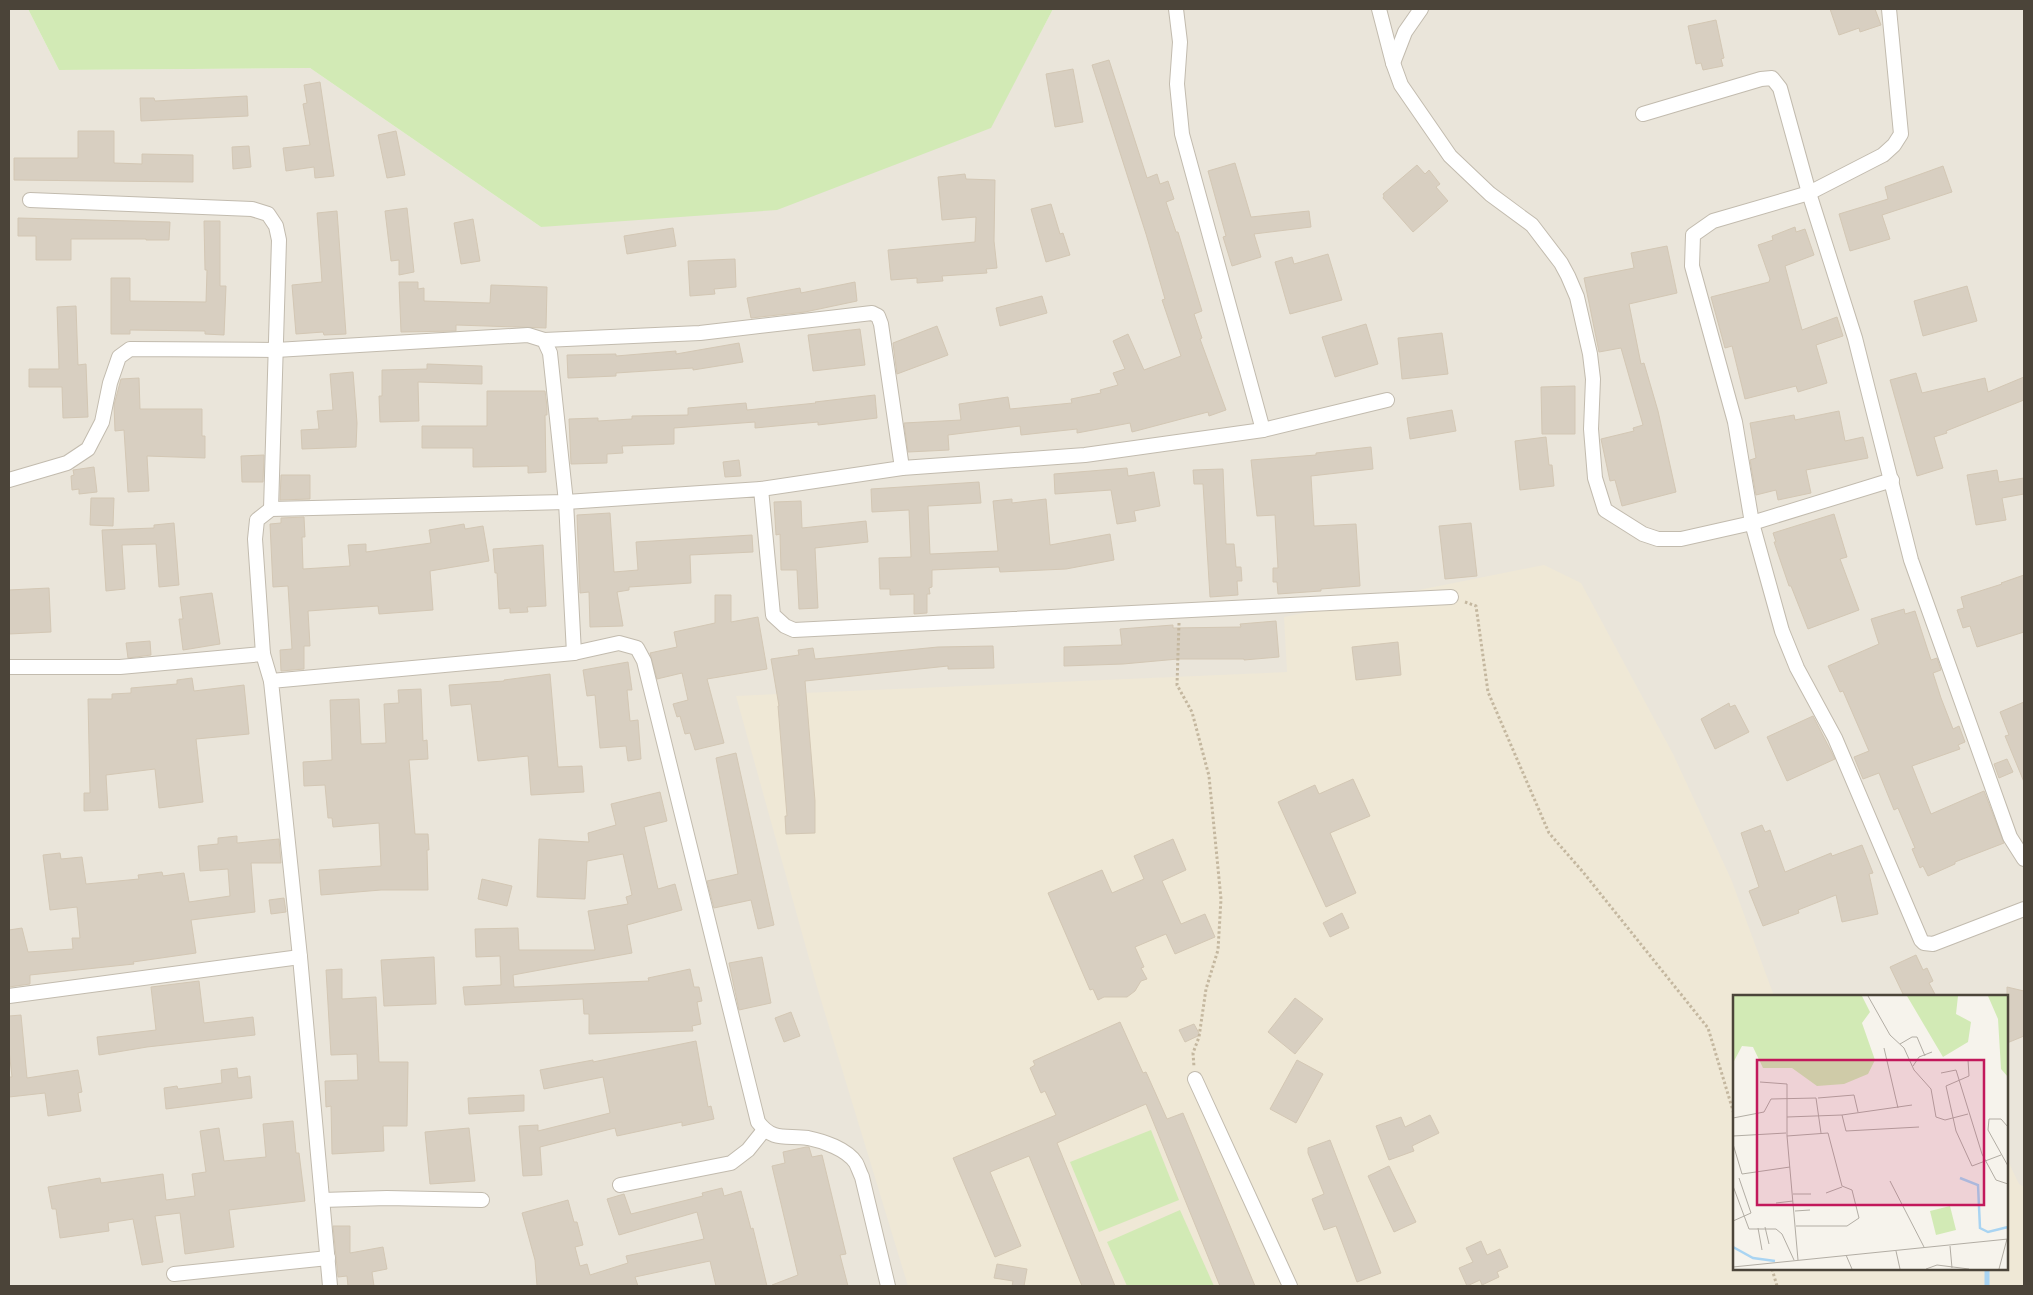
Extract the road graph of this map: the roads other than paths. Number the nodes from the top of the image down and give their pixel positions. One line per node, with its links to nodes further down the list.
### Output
1 (1176, 9): 12 (street)
2 (1379, 9): 5 (street)
3 (1421, 9): 5 (street)
4 (1889, 9): 7 (street)
5 (1393, 63): 19 (street)
6 (1643, 114): 7 (street)
7 (1809, 193): 15 (street); 19 (street)
8 (30, 200): 10 (street)
9 (544, 340): 10 (street); 13 (street); 17 (street)
10 (276, 350): 14 (street); 18 (street)
11 (1388, 400): 12 (street)
12 (1263, 430): 13 (street)
13 (902, 468): 16 (street)
14 (9, 480)
15 (1892, 480): 19 (street); 25 (street)
16 (761, 489): 17 (street); 20 (street)
17 (566, 502): 18 (street); 21 (street)
18 (271, 509): 22 (street)
19 (1752, 522): 26 (street)
20 (1451, 596)
21 (574, 653): 24 (street); 30 (street)
22 (263, 654): 23 (street); 24 (street)
23 (9, 667)
24 (271, 681): 27 (street)
25 (2024, 859)
26 (2024, 909)
27 (300, 957): 28 (street); 32 (street)
28 (9, 996)
29 (1195, 1078): 38 (street)
30 (764, 1130): 31 (street); 37 (street)
31 (620, 1185)
32 (322, 1200): 33 (street); 34 (street)
33 (482, 1200)
34 (328, 1258): 35 (street); 36 (street)
35 (174, 1274)
36 (330, 1286)
37 (888, 1286)
38 (1290, 1286)

